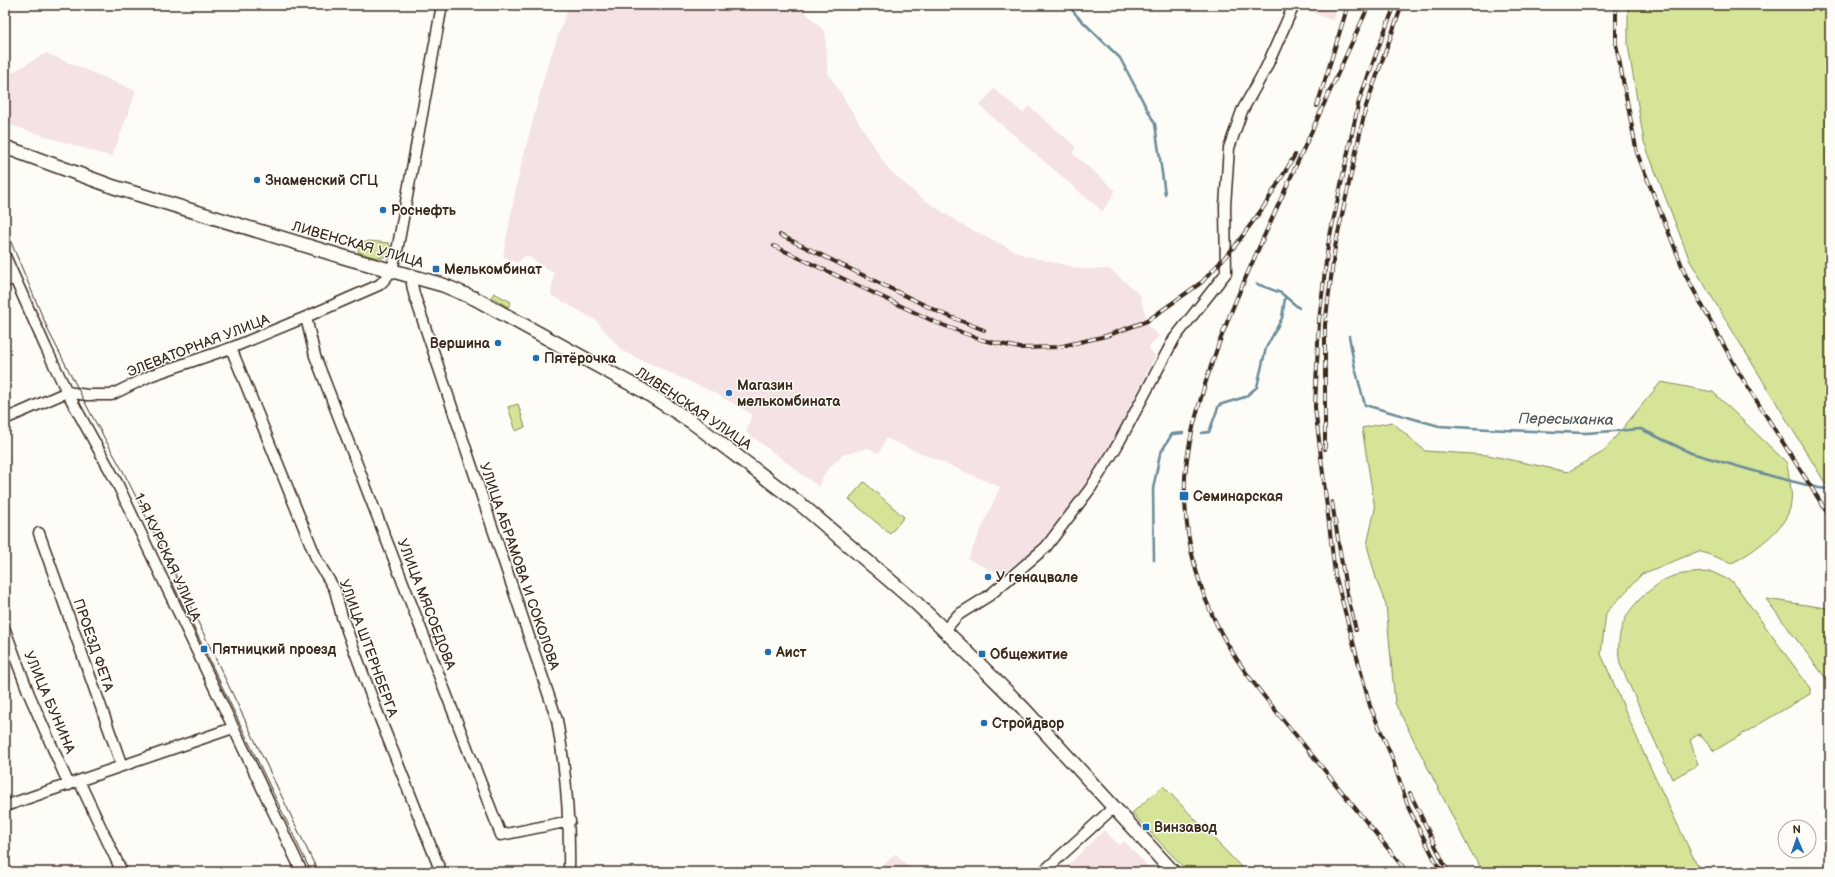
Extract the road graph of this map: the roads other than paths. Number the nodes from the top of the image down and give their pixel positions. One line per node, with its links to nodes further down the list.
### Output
1 (442, 5): 5 (street)
2 (1294, 5): 14 (street)
3 (5, 147): 5 (main road, ЛИВЕНСКАЯ УЛИЦА)
4 (5, 256): 7 (street, 1-Я КУРСКАЯ УЛИЦА)
5 (392, 270): 6 (main road, ЛИВЕНСКАЯ УЛИЦА); 8 (street, ЭЛЕВАТОРНАЯ УЛИЦА)
6 (414, 276): 14 (main road, ЛИВЕНСКАЯ УЛИЦА); 21 (street, УЛИЦА АБРАМОВА И СОКОЛОВА)
7 (10, 280): 10 (street, 1-Я КУРСКАЯ УЛИЦА)
8 (306, 317): 9 (street, ЭЛЕВАТОРНАЯ УЛИЦА); 21 (street, УЛИЦА МЯСОЕДОВА)
9 (231, 348): 10 (street, ЭЛЕВАТОРНАЯ УЛИЦА); 24 (street, УЛИЦА ШТЕРНБЕРГА)
10 (67, 392): 11 (street); 15 (street, 1-Я КУРСКАЯ УЛИЦА)
11 (5, 419)
12 (40, 532): 16 (street, ПРОЕЗД ФЕТА)
13 (5, 630): 18 (street, УЛИЦА БУНИНА)
14 (944, 631): 20 (main road, ЛИВЕНСКАЯ УЛИЦА)
15 (233, 728): 16 (street); 23 (street, 1-Я КУРСКАЯ УЛИЦА)
16 (122, 766): 17 (street)
17 (79, 781): 18 (street); 22 (street)
18 (69, 785): 19 (street)
19 (5, 806)
20 (1114, 808): 26 (street); 27 (main road, ЛИВЕНСКАЯ УЛИЦА)
21 (570, 821): 25 (street, УЛИЦА АБРАМОВА И СОКОЛОВА)
22 (122, 872)
23 (302, 872)
24 (441, 872)
25 (569, 872)
26 (1043, 872)
27 (1173, 872)

